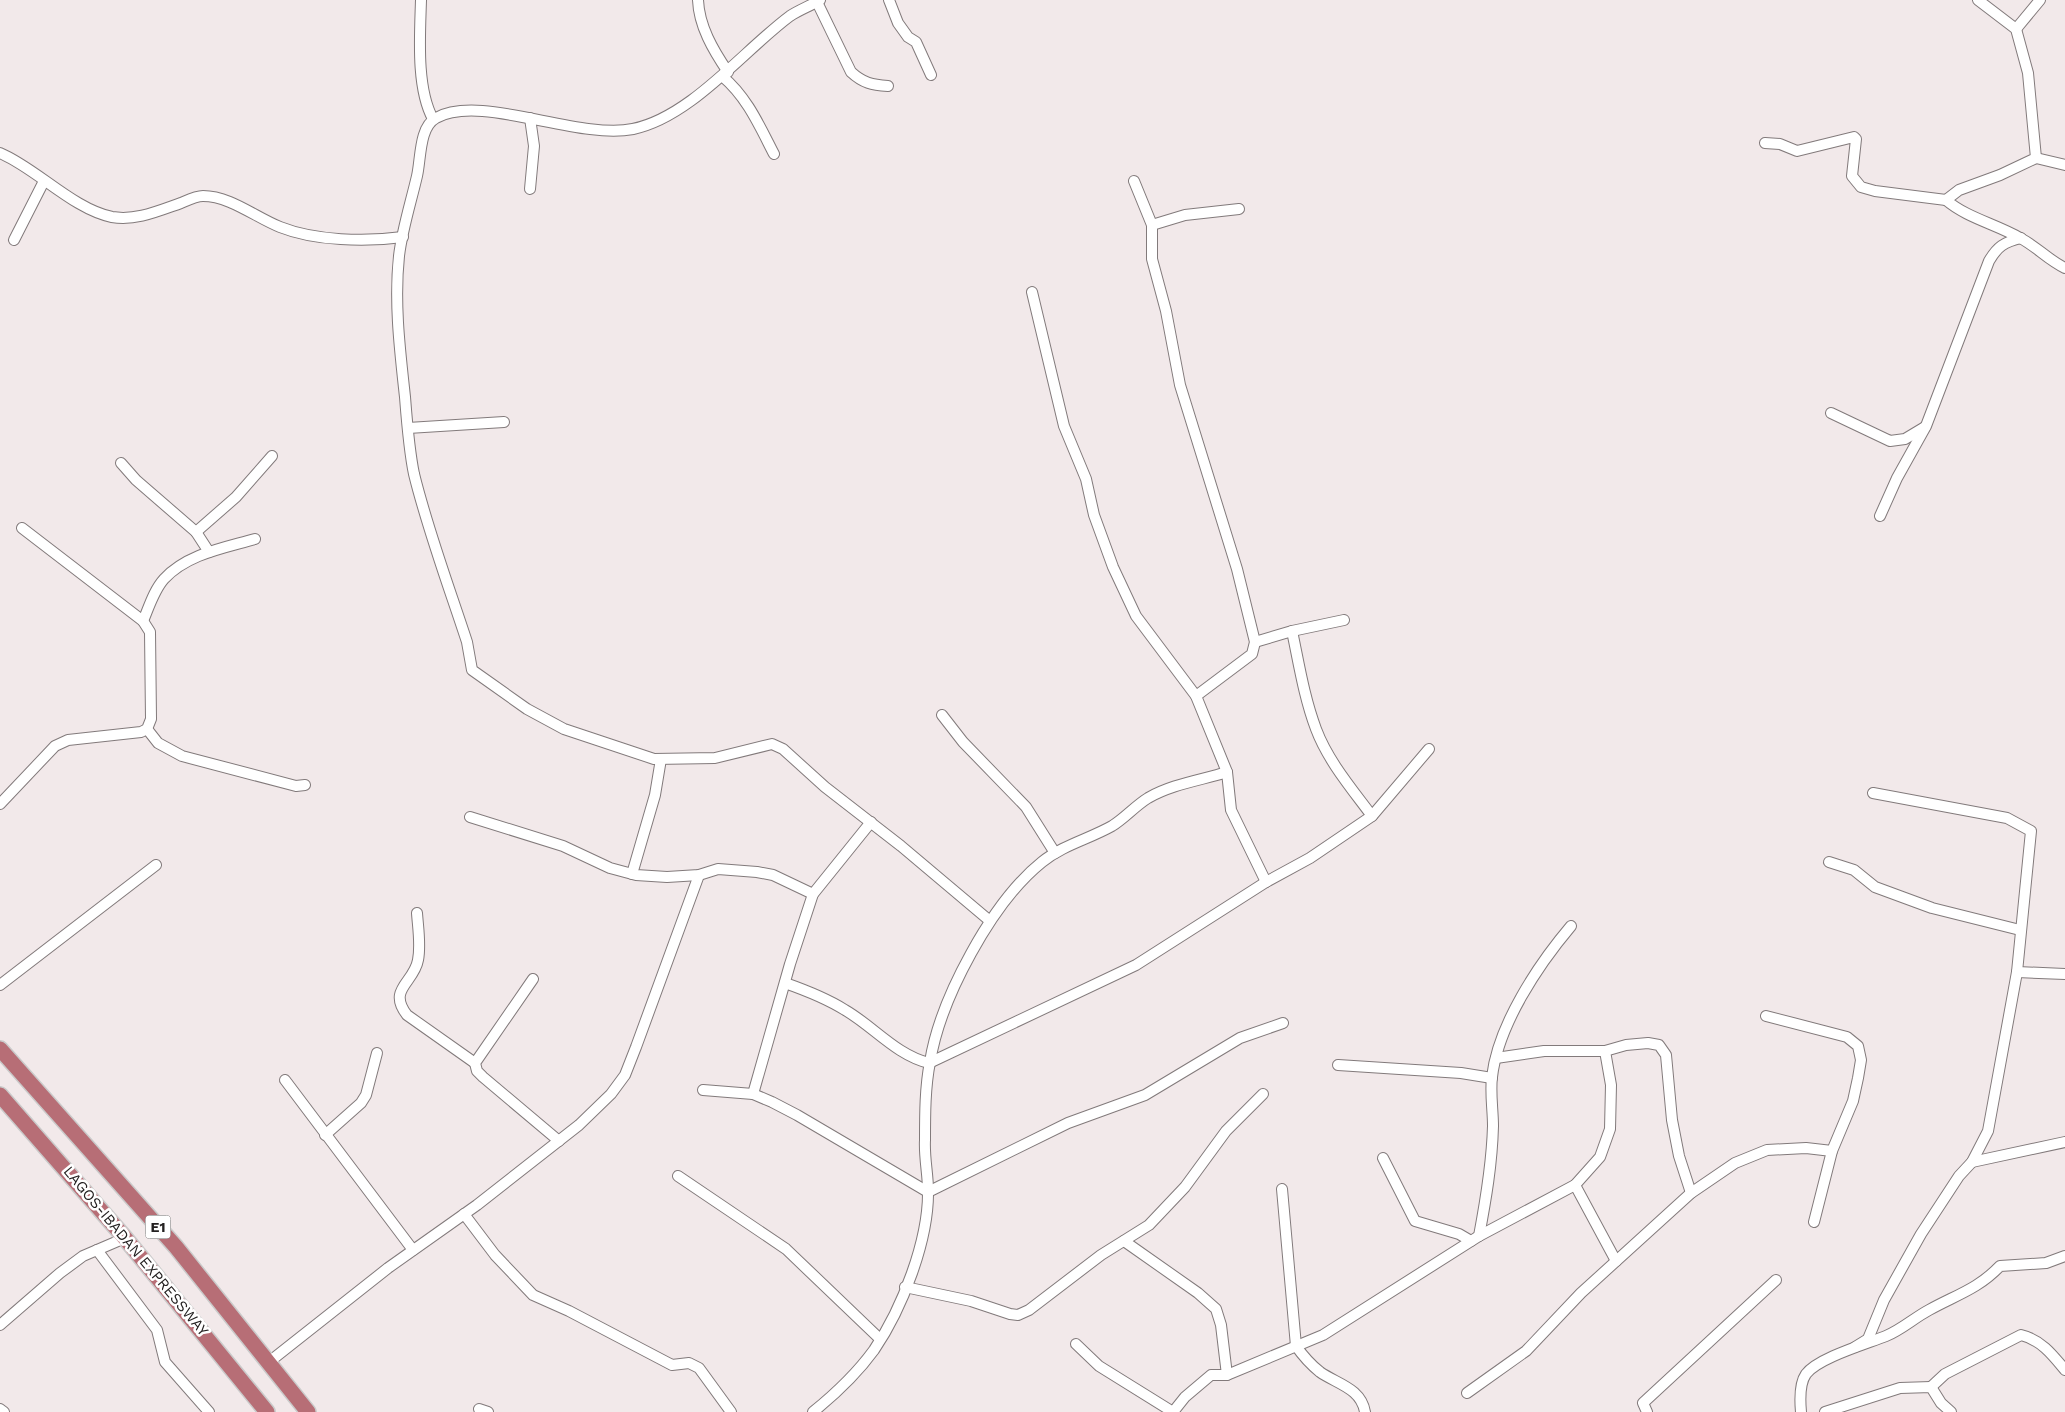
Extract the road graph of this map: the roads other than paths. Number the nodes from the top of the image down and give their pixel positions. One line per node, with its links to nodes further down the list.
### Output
1 (421, 0): 12 (street)
2 (698, 0): 8 (street)
3 (889, 0): 9 (street)
4 (1978, 0): 7 (street)
5 (2040, 0): 7 (street)
6 (818, 1): 8 (street); 10 (street)
7 (2016, 29): 16 (street)
8 (725, 74): 11 (street); 15 (street)
9 (931, 75)
10 (888, 86)
11 (530, 118): 12 (street); 20 (street)
12 (433, 119): 24 (street)
13 (1765, 143): 21 (street)
14 (0, 153): 18 (street)
15 (774, 154)
16 (2036, 158): 17 (street); 21 (street)
17 (2065, 164)
18 (44, 181): 24 (street); 26 (street)
19 (1134, 181): 23 (street)
20 (530, 189)
21 (1946, 200): 25 (street)
22 (1239, 209): 23 (street)
23 (1152, 225): 43 (street)
24 (403, 237): 32 (street)
25 (2021, 238): 27 (street); 31 (street)
26 (14, 240)
27 (2065, 268)
28 (1032, 292): 44 (street)
29 (1832, 413): 31 (street)
30 (504, 422): 32 (street)
31 (1926, 426): 35 (street)
32 (408, 428): 48 (street)
33 (272, 456): 37 (street)
34 (121, 463): 37 (street)
35 (1880, 516)
36 (22, 528): 40 (street)
37 (196, 532): 39 (street)
38 (255, 539): 39 (street)
39 (209, 552): 40 (street)
40 (143, 620): 46 (street)
41 (1344, 620): 42 (street)
42 (1292, 631): 43 (street); 53 (street)
43 (1255, 642): 44 (street)
44 (1196, 696): 49 (street)
45 (942, 715): 56 (street)
46 (147, 729): 50 (street); 52 (street)
47 (1429, 749): 53 (street)
48 (661, 759): 55 (street); 59 (street)
49 (1227, 772): 56 (street); 61 (street)
50 (305, 785)
51 (1873, 793): 66 (street)
52 (0, 804)
53 (1372, 816): 61 (street)
54 (470, 817): 59 (street)
55 (871, 822): 62 (street); 64 (street)
56 (1055, 853): 64 (street)
57 (1829, 862): 66 (street)
58 (156, 865): 71 (street)
59 (632, 874): 60 (street)
60 (699, 875): 62 (street); 88 (street)
61 (1266, 882): 79 (street)
62 (813, 894): 70 (street)
63 (417, 912): 78 (street)
64 (990, 921): 79 (street)
65 (1571, 926): 77 (street)
66 (2020, 930): 67 (street)
67 (2017, 972): 68 (street); 92 (street)
68 (2065, 974)
69 (533, 979): 78 (street)
70 (785, 983): 79 (street); 84 (street)
71 (0, 986)
72 (1766, 1016): 90 (street)
73 (1283, 1023): 96 (street)
74 (0, 1049): 114 (highway, LAGOS-IBADAN EXPRESSWAY / E1)
75 (1605, 1051): 77 (street); 94 (street); 97 (street)
76 (376, 1054): 87 (street)
77 (1496, 1058): 81 (street)
78 (475, 1063): 88 (street)
79 (929, 1064): 96 (street)
80 (1338, 1065): 81 (street)
81 (1492, 1078): 101 (street)
82 (285, 1080): 87 (street)
83 (703, 1090): 84 (street)
84 (753, 1094): 96 (street)
85 (1263, 1094): 102 (street)
86 (0, 1095): 100 (highway, LAGOS-IBADAN EXPRESSWAY / E1)
87 (325, 1135): 104 (street)
88 (559, 1141): 98 (street)
89 (2065, 1142): 92 (street)
90 (1832, 1151): 97 (street); 99 (street)
91 (1383, 1158): 101 (street)
92 (1972, 1162): 113 (street)
93 (678, 1176): 110 (street)
94 (1575, 1185): 101 (street); 106 (street)
95 (1282, 1189): 112 (street)
96 (928, 1192): 108 (street)
97 (1691, 1192): 106 (street)
98 (464, 1214): 104 (street); 124 (street)
99 (1814, 1222)
100 (126, 1238): 103 (street); 122 (highway, LAGOS-IBADAN EXPRESSWAY / E1)
101 (1475, 1239): 112 (street)
102 (1124, 1241): 108 (street); 116 (street)
103 (97, 1250): 109 (street); 121 (street)
104 (413, 1250): 114 (street)
105 (2065, 1256): 113 (street)
106 (1616, 1261): 118 (street)
107 (1776, 1280): 127 (street)
108 (905, 1287): 110 (street)
109 (0, 1325)
110 (880, 1339): 125 (street)
111 (1076, 1344): 116 (street)
112 (1296, 1346): 116 (street); 126 (street)
113 (1855, 1347): 128 (street)
114 (269, 1362): 123 (highway, LAGOS-IBADAN EXPRESSWAY / E1)
115 (2065, 1370): 117 (street)
116 (1227, 1375)
117 (1931, 1387): 129 (street); 130 (street)
118 (1467, 1393)
119 (0, 1409): 120 (street)
120 (4, 1412)
121 (208, 1412)
122 (268, 1412)
123 (308, 1412)
124 (731, 1412)
125 (813, 1412)
126 (1365, 1412)
127 (1646, 1412)
128 (1801, 1412)
129 (1825, 1412)
130 (1951, 1412)

